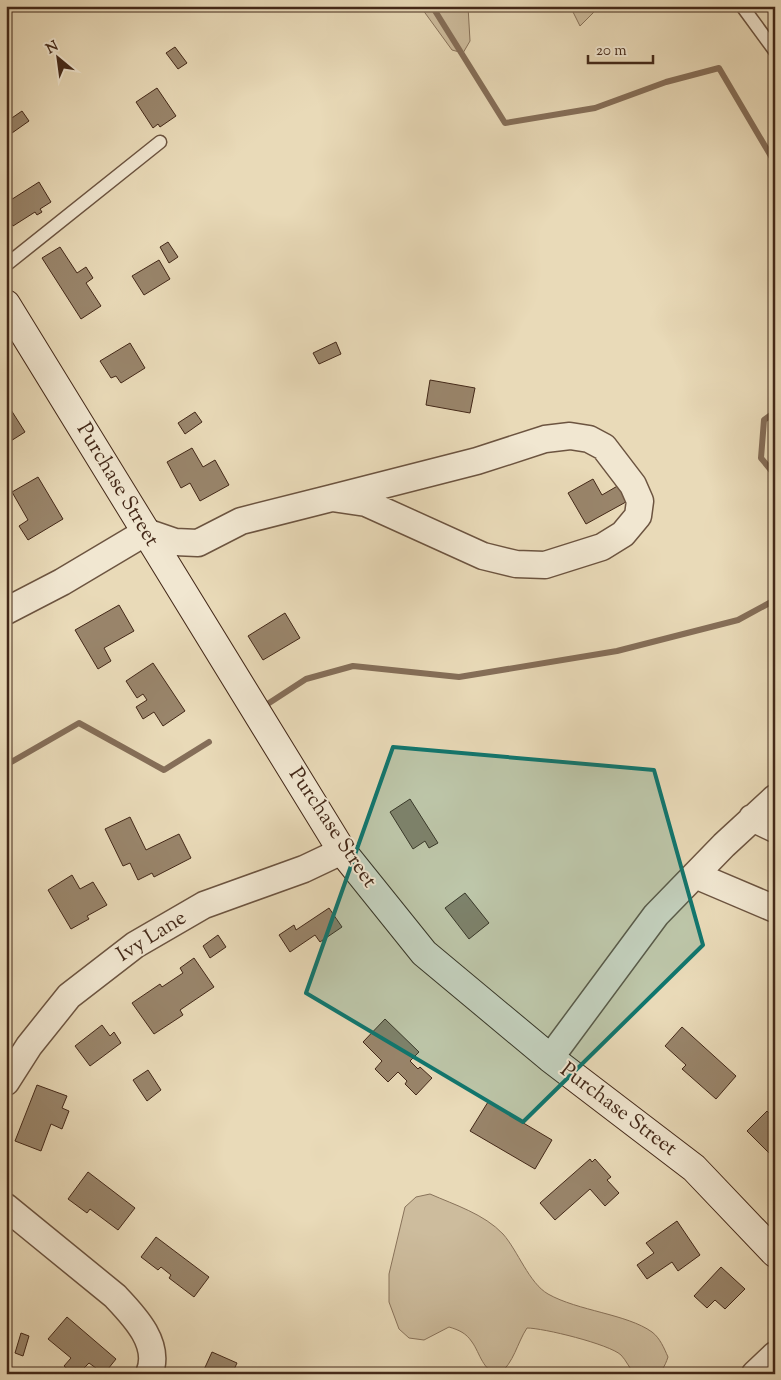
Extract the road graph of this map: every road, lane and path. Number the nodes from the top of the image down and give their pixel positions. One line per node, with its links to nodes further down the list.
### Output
1 (742, 6): 2 (lane)
2 (775, 51)
3 (160, 142): 4 (lane)
4 (6, 266)
5 (6, 304): 7 (main road, Purchase Street)
6 (332, 498): 6 (street); 7 (street)
7 (146, 532): 8 (street); 11 (main road, Purchase Street)
8 (6, 611)
9 (775, 798): 10 (street)
10 (764, 824): 12 (street)
11 (342, 851): 14 (main road, Purchase Street); 15 (street, Ivy Lane)
12 (695, 875): 13 (street); 14 (street)
13 (775, 909)
14 (550, 1058): 17 (main road, Purchase Street)
15 (6, 1082)
16 (6, 1207): 19 (street)
17 (775, 1253)
18 (775, 1355): 20 (street)
19 (149, 1374)
20 (755, 1374)

